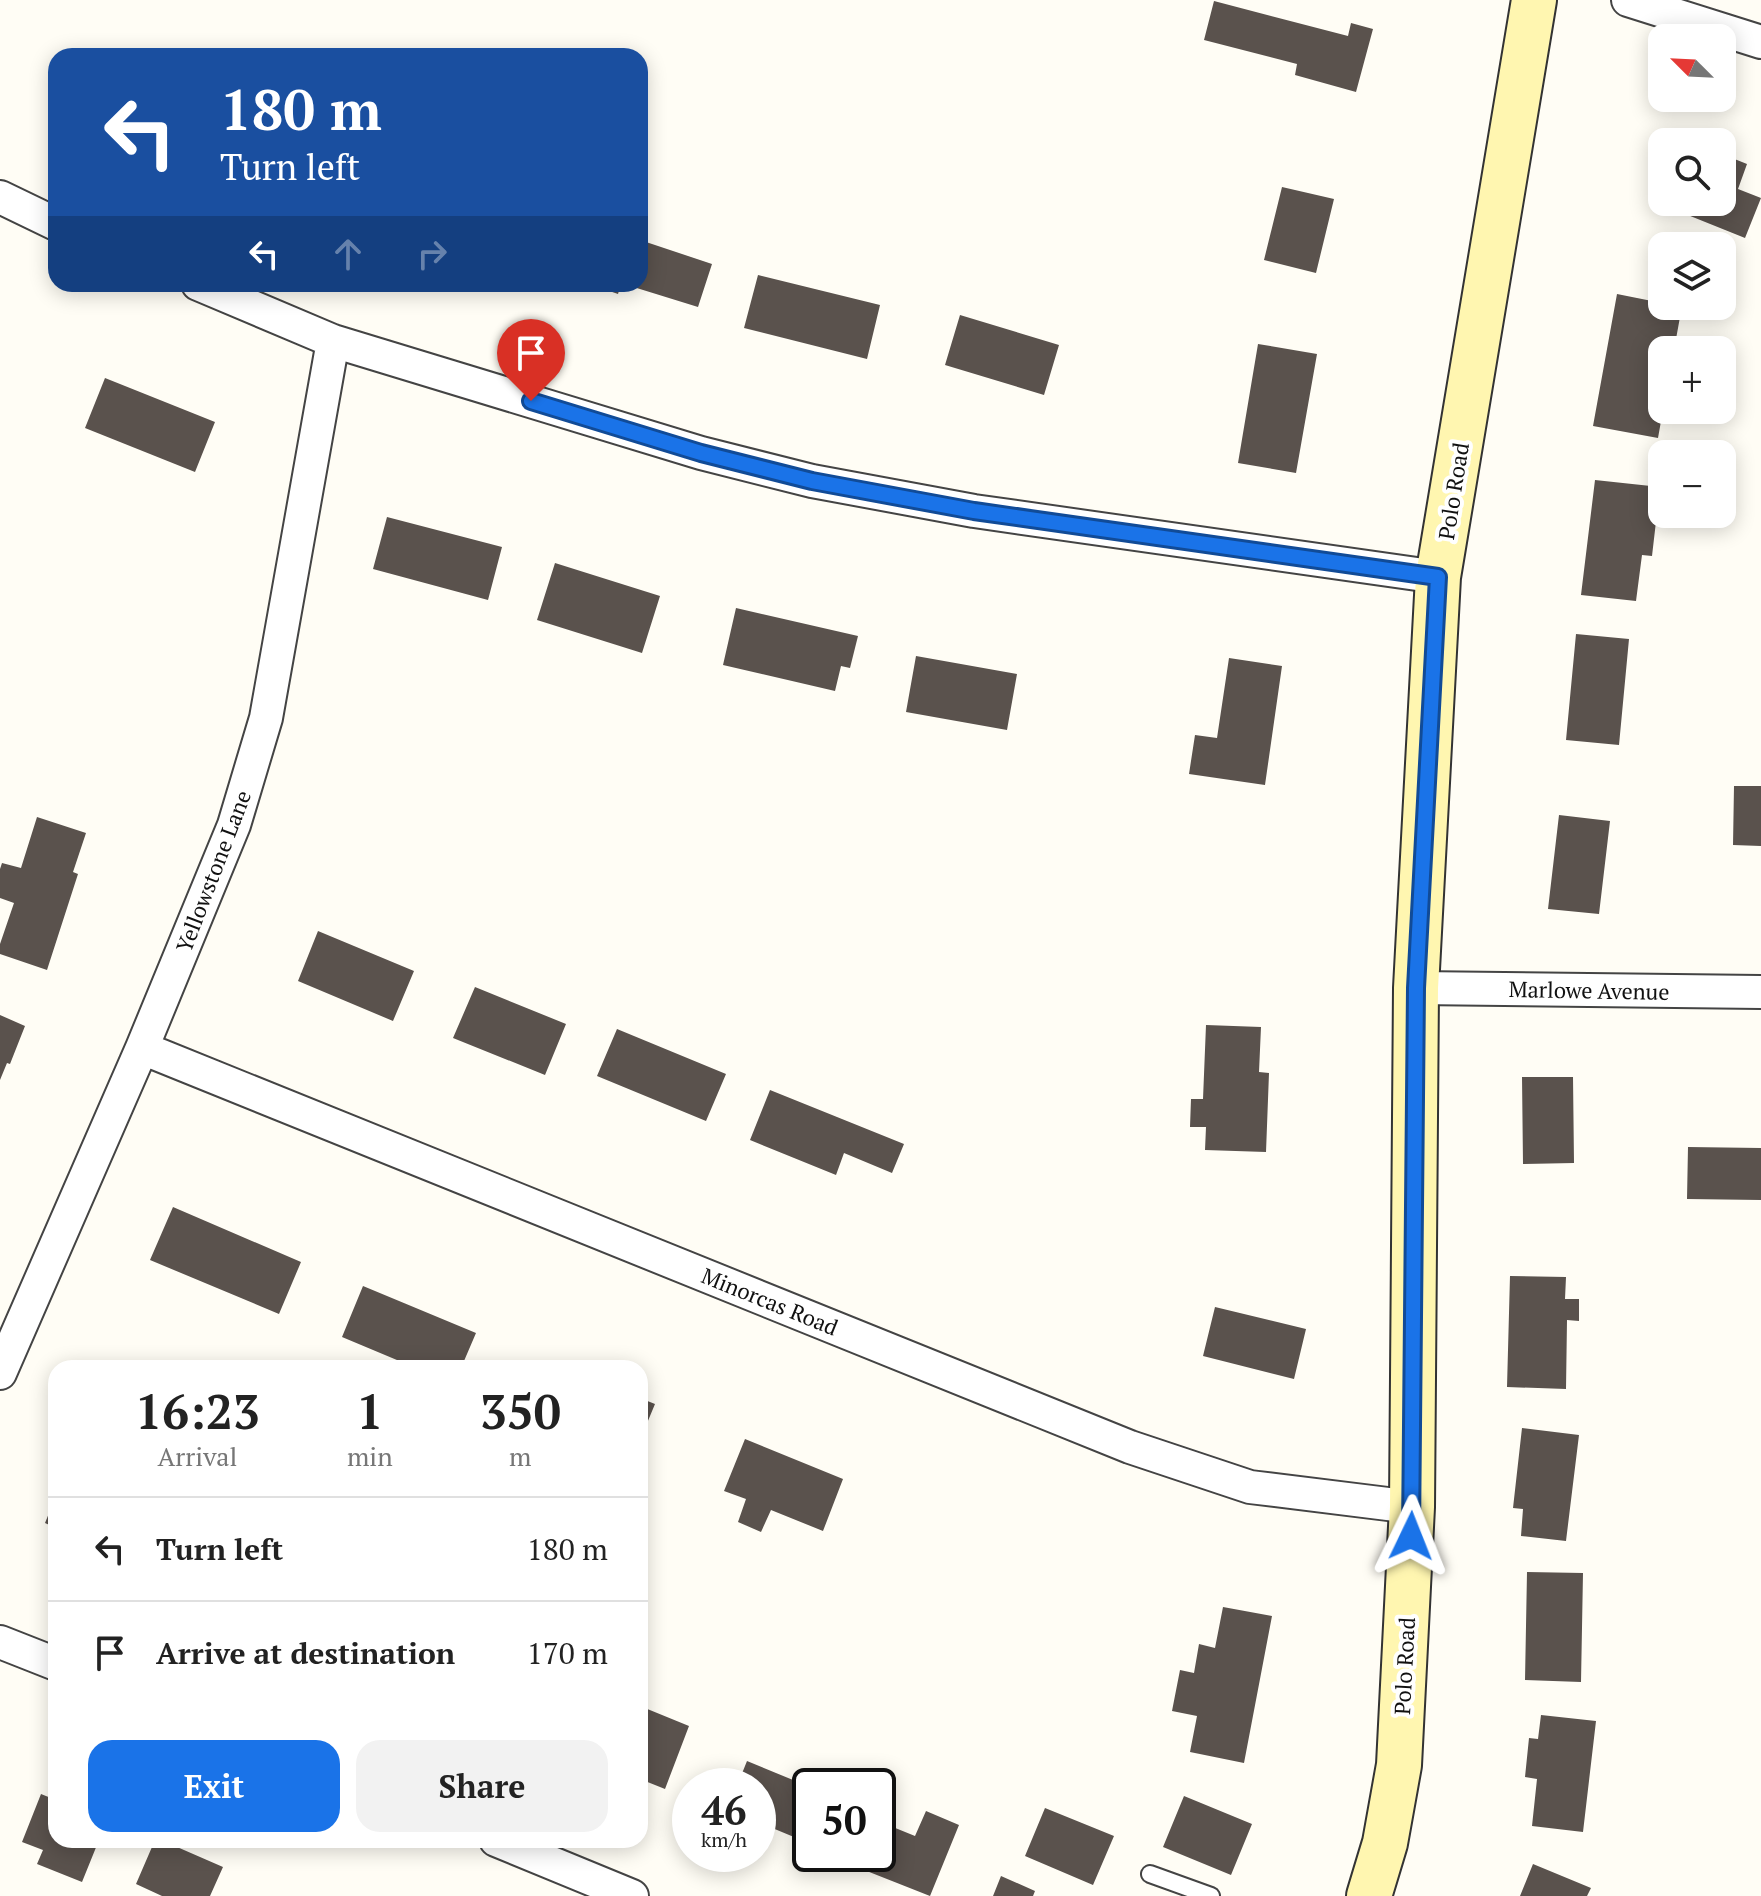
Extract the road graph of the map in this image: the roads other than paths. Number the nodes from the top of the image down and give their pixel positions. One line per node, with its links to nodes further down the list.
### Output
1 (1534, 0): 8 (main road, Polo Road)
2 (1628, 0): 3 (street)
3 (1761, 42)
4 (0, 197): 5 (street)
5 (48, 220)
6 (217, 292): 7 (street)
7 (333, 341): 8 (street); 11 (street, Yellowstone Lane)
8 (1438, 577): 9 (main road, Polo Road)
9 (1416, 988): 10 (street, Marlowe Avenue); 13 (main road, Polo Road)
10 (1761, 992)
11 (142, 1048): 12 (street, Yellowstone Lane); 13 (street, Minorcas Road)
12 (0, 1373)
13 (1412, 1507): 21 (main road, Polo Road)
14 (0, 1642): 15 (street)
15 (48, 1661)
16 (510, 1848): 18 (street)
17 (1150, 1874): 20 (lane)
18 (576, 1885): 19 (street)
19 (632, 1896)
20 (1211, 1896)
21 (1369, 1896)

